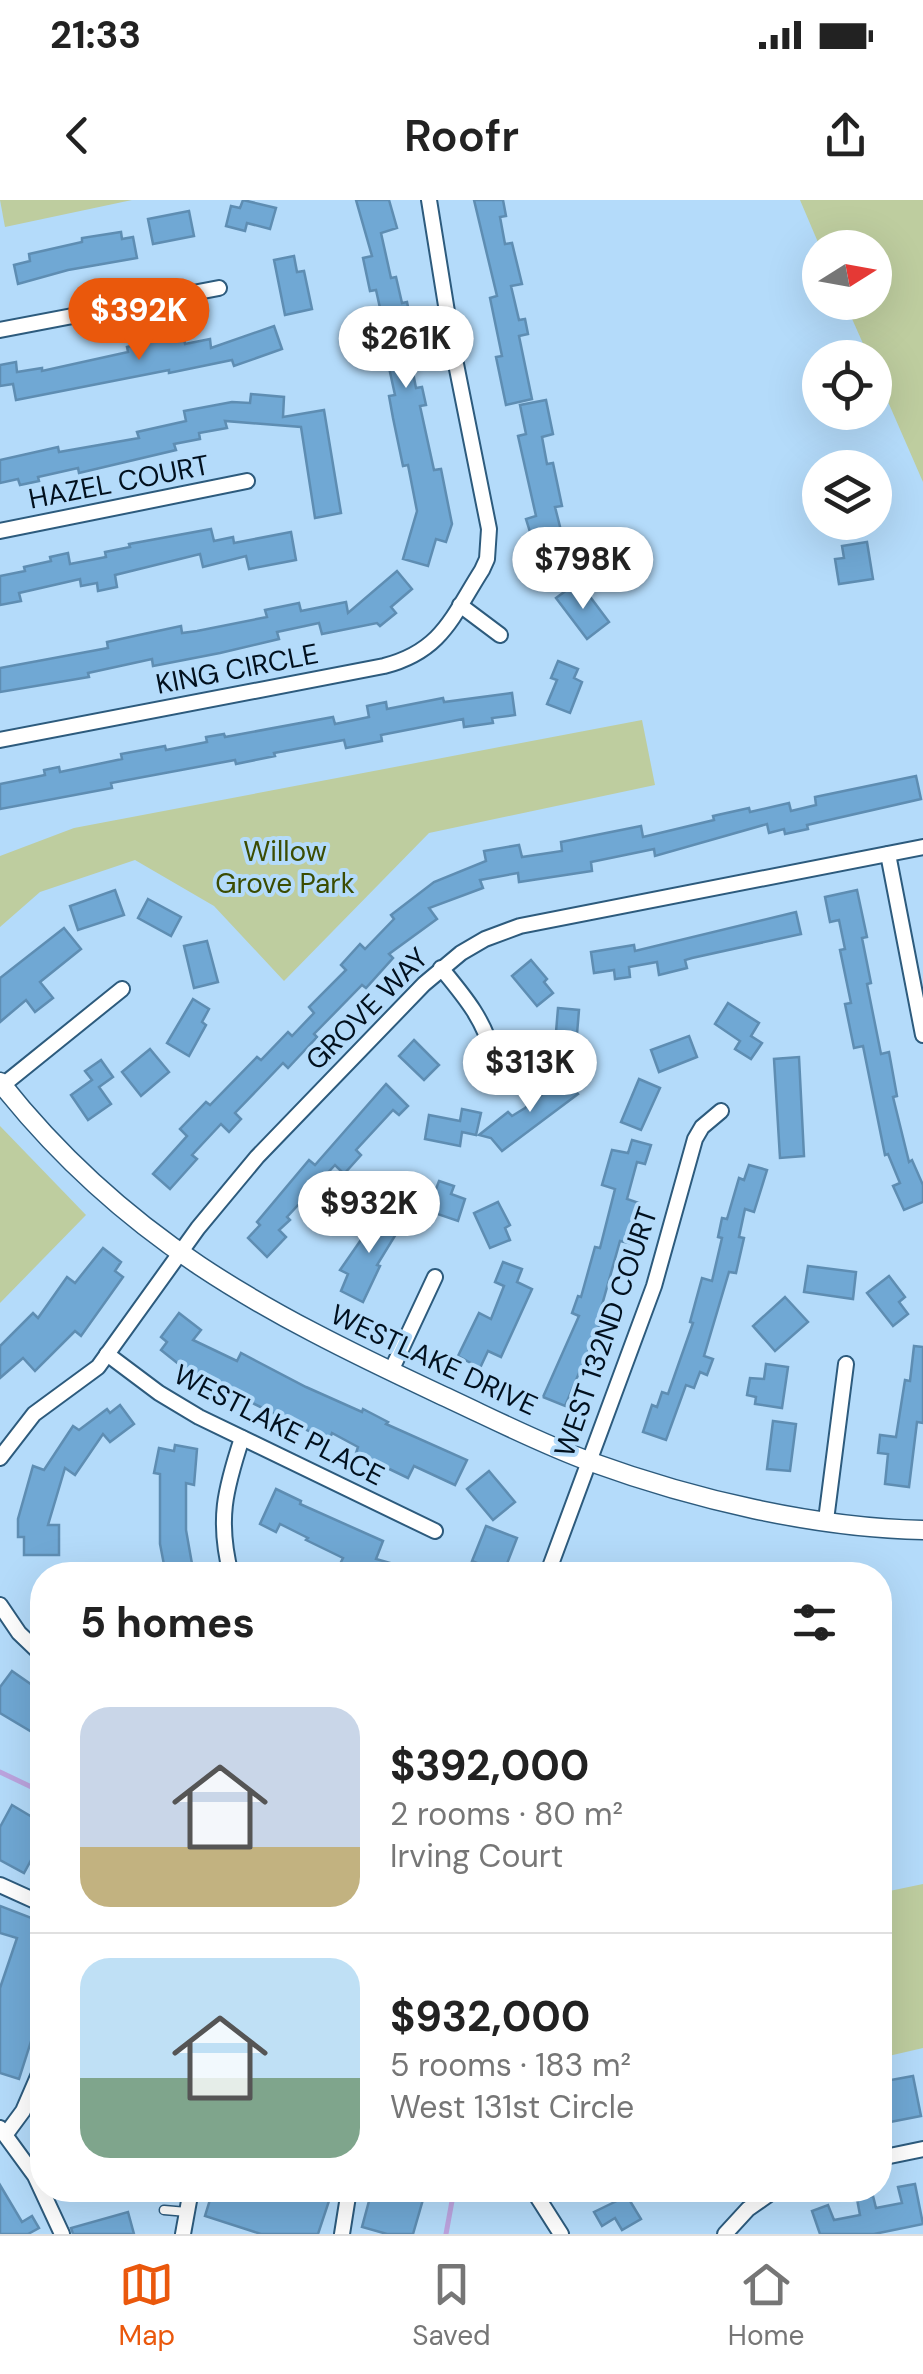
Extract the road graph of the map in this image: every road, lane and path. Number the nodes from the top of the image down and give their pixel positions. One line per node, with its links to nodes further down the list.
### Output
1 (430, 200): 6 (street, KING CIRCLE)
2 (219, 288): 3 (street)
3 (0, 330)
4 (247, 482): 5 (street, HAZEL COURT)
5 (0, 531)
6 (460, 605): 7 (street); 8 (street, KING CIRCLE)
7 (500, 635)
8 (0, 740)
9 (923, 847): 10 (street, GROVE WAY)
10 (888, 854): 11 (street, GROVE WAY); 13 (street)
11 (441, 968): 14 (street); 17 (street, GROVE WAY)
12 (122, 989): 15 (street)
13 (923, 1035)
14 (493, 1055)
15 (1, 1084): 17 (street, WESTLAKE DRIVE)
16 (720, 1111): 24 (street, WEST 132ND COURT)
17 (179, 1254): 19 (street, GROVE WAY); 21 (street, WESTLAKE DRIVE)
18 (435, 1277): 21 (street)
19 (107, 1354): 22 (street, WESTLAKE PLACE); 23 (street, GROVE WAY)
20 (846, 1364): 25 (street)
21 (390, 1371): 24 (street, WESTLAKE DRIVE)
22 (242, 1438): 27 (street, WESTLAKE PLACE); 28 (street)
23 (0, 1458)
24 (590, 1462): 25 (street, WESTLAKE DRIVE); 29 (street, WEST 132ND COURT)
25 (826, 1520): 26 (street, WESTLAKE DRIVE)
26 (923, 1530)
27 (435, 1531)
28 (228, 1562)
29 (553, 1562)
30 (0, 1605): 31 (street)
31 (30, 1644)
32 (0, 1885): 33 (street)
33 (30, 1899)
34 (30, 2094): 35 (street)
35 (3, 2130): 38 (street)
36 (923, 2149): 37 (street)
37 (892, 2155)
38 (30, 2169)
39 (47, 2202): 46 (street)
40 (189, 2202): 45 (street)
41 (347, 2202): 48 (street)
42 (541, 2202): 49 (street)
43 (758, 2202): 50 (street)
44 (164, 2210): 45 (lane)
45 (187, 2212): 47 (street)
46 (62, 2234)
47 (183, 2234)
48 (342, 2234)
49 (561, 2234)
50 (725, 2234)

